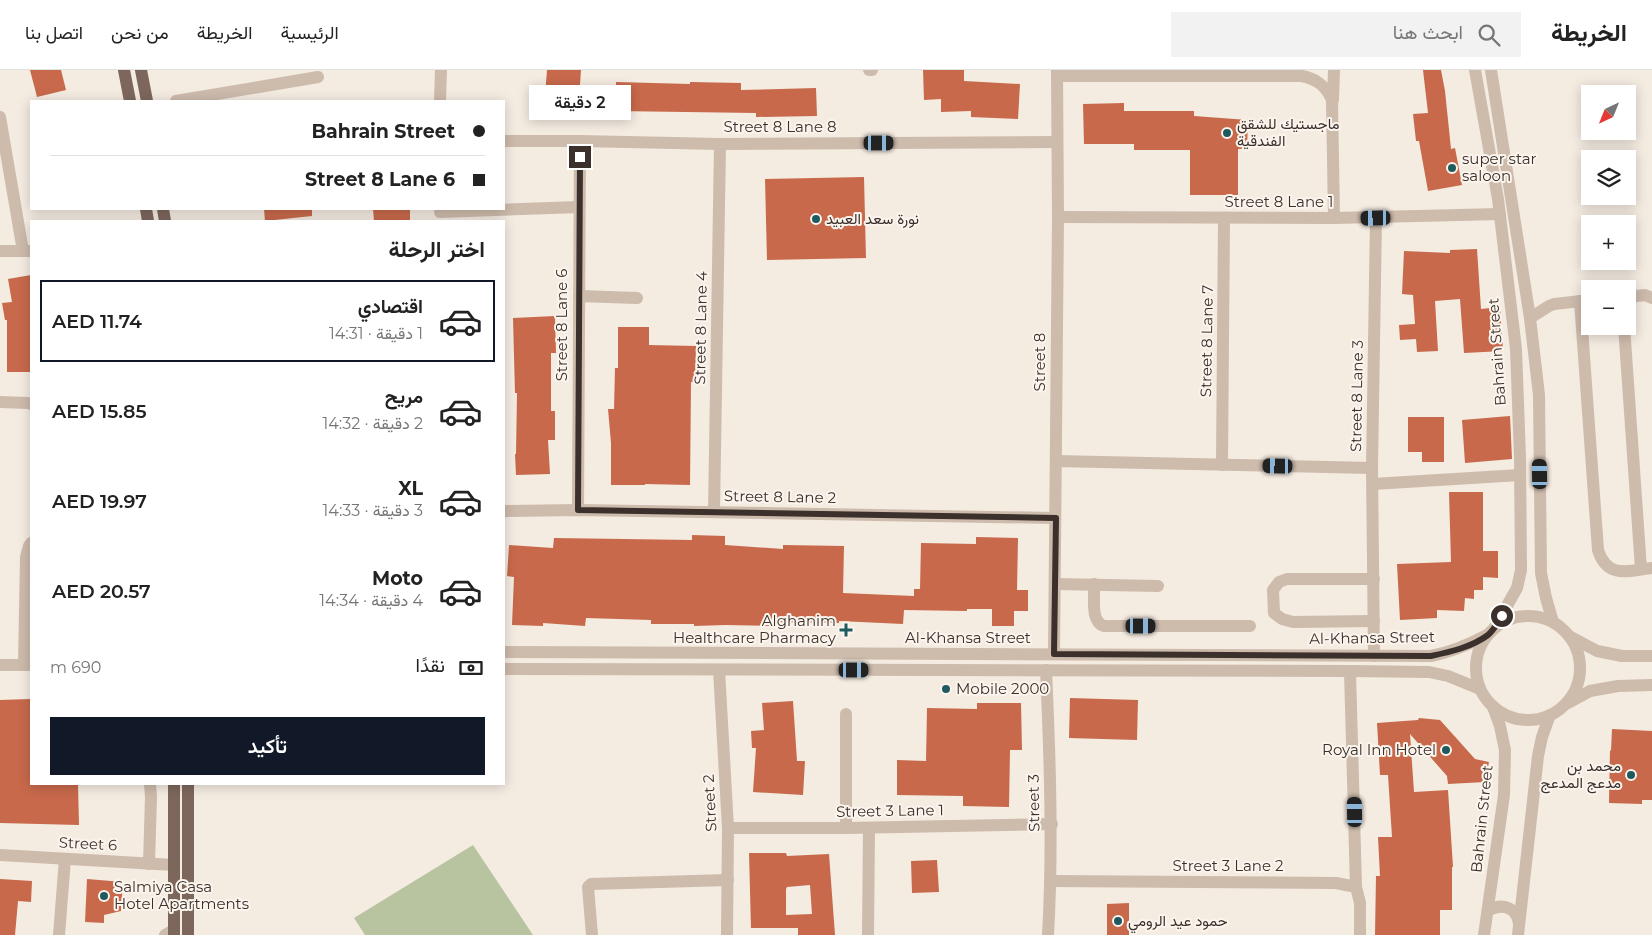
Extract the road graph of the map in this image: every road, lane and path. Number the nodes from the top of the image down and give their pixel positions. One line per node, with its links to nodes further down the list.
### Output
1 (124, 70): 11 (main road)
2 (141, 70): 12 (main road)
3 (441, 70): 14 (street)
4 (1334, 70): 15 (street)
5 (1475, 70): 23 (street, Bahrain Street)
6 (1491, 70): 35 (street)
7 (1057, 73): 8 (street); 19 (street, Street 8)
8 (1240, 73): 9 (street)
9 (1281, 73): 15 (street)
10 (318, 77): 13 (street)
11 (130, 100)
12 (147, 100)
13 (182, 100)
14 (440, 100)
15 (1332, 108): 26 (street)
16 (0, 117): 29 (street)
17 (580, 140): 18 (street, Street 8 Lane 8); 20 (street, Street 8 Lane 8); 21 (street, Street 8 Lane 6)
18 (505, 141)
19 (1057, 142): 20 (street, Street 8 Lane 8); 24 (street, Street 8)
20 (720, 144): 47 (street, Street 8 Lane 4)
21 (579, 207): 22 (street); 30 (street, Street 8 Lane 6)
22 (440, 214)
23 (1500, 214): 27 (street, Street 8 Lane 1); 43 (street, Bahrain Street)
24 (1058, 217): 25 (street, Street 8 Lane 1); 40 (street, Street 8)
25 (1224, 218): 26 (street, Street 8 Lane 1); 41 (street, Street 8 Lane 7)
26 (1334, 218): 27 (street, Street 8 Lane 1)
27 (1376, 218): 42 (street, Street 8 Lane 3)
28 (0, 251): 29 (street)
29 (27, 251)
30 (579, 296): 32 (street); 45 (street, Street 8 Lane 6)
31 (1636, 297): 33 (street)
32 (637, 298)
33 (1652, 298)
34 (1581, 301): 35 (street)
35 (1530, 318): 58 (street)
36 (1587, 335): 52 (street)
37 (1625, 335): 50 (street)
38 (0, 402): 39 (street)
39 (30, 404)
40 (1056, 461): 41 (street, Street 8 Lane 3); 48 (street, Street 8)
41 (1222, 465): 42 (street, Street 8 Lane 3)
42 (1372, 468): 44 (street)
43 (1520, 475): 44 (street); 60 (street, Bahrain Street)
44 (1373, 484): 53 (street)
45 (578, 510): 46 (street, Street 8 Lane 2); 47 (street, Street 8 Lane 2)
46 (505, 511)
47 (714, 512): 48 (street, Street 8 Lane 2)
48 (1056, 518): 54 (street, Street 8)
49 (30, 546): 67 (street)
50 (1639, 546): 51 (street); 52 (street)
51 (1652, 552)
52 (1646, 569)
53 (1374, 579): 57 (street); 57 (street)
54 (1055, 584): 55 (street); 63 (street, Street 8)
55 (1094, 584): 56 (street); 59 (street)
56 (1158, 586)
57 (1374, 621): 64 (street)
58 (1552, 622): 60 (street); 61 (street)
59 (1250, 626)
60 (1491, 631): 64 (street, Al-Khansa Street); 73 (street)
61 (1568, 636): 65 (street); 74 (street)
62 (505, 652): 63 (street, Al-Khansa Street)
63 (1054, 654): 64 (street, Al-Khansa Street)
64 (1374, 656)
65 (1652, 656)
66 (0, 664): 67 (street)
67 (28, 664)
68 (505, 669): 69 (street)
69 (719, 670): 70 (street); 82 (street, Street 2)
70 (1046, 670): 71 (street); 81 (street, Street 3)
71 (1350, 671): 73 (street); 91 (street)
72 (1652, 685): 74 (street)
73 (1480, 689): 75 (street)
74 (1566, 704): 77 (street)
75 (1493, 707): 77 (street); 92 (street, Bahrain Street)
76 (846, 714): 83 (street)
77 (1550, 716): 93 (street)
78 (150, 785): 87 (street)
79 (174, 785): 88 (main road)
80 (188, 785): 96 (main road)
81 (1052, 824): 84 (street, Street 3 Lane 1); 90 (street, Street 3)
82 (728, 828): 83 (street, Street 3 Lane 1); 89 (street, Street 2)
83 (846, 828): 84 (street, Street 3 Lane 1)
84 (869, 828): 99 (street)
85 (0, 854): 86 (street, Street 6)
86 (64, 859): 87 (street, Street 6); 95 (street)
87 (148, 864): 88 (street, Street 6)
88 (174, 865): 94 (main road)
89 (728, 880): 97 (street); 98 (street, Street 2)
90 (1051, 881): 91 (street, Street 3 Lane 2); 100 (street, Street 3)
91 (1356, 887): 101 (street)
92 (1489, 910): 93 (street); 102 (street, Bahrain Street)
93 (1519, 931)
94 (171, 933)
95 (60, 935)
96 (188, 935)
97 (592, 935)
98 (727, 935)
99 (868, 935)
100 (1048, 935)
101 (1360, 935)
102 (1484, 935)

